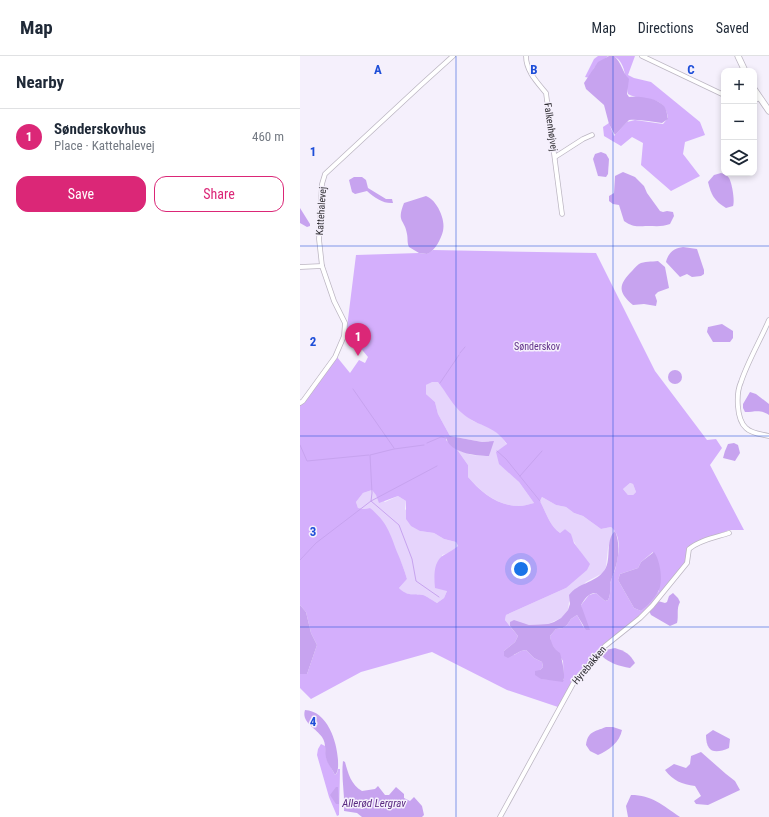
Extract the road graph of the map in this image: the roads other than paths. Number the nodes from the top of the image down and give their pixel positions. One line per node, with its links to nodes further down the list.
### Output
1 (453, 56): 12 (street, Kattehalevej)
2 (526, 56): 10 (street, Falkenhøjvej)
3 (642, 56): 6 (street)
4 (738, 56): 5 (street)
5 (744, 68)
6 (721, 94)
7 (757, 99): 8 (street)
8 (769, 112)
9 (592, 135): 10 (street, Falkenhøjvej)
10 (555, 157): 11 (street, Falkenhøjvej)
11 (562, 214)
12 (322, 266): 13 (street); 15 (street, Kattehalevej)
13 (300, 267)
14 (769, 320): 16 (street)
15 (300, 403)
16 (769, 436)
17 (729, 533): 18 (street, Hyrebakken)
18 (500, 817)

